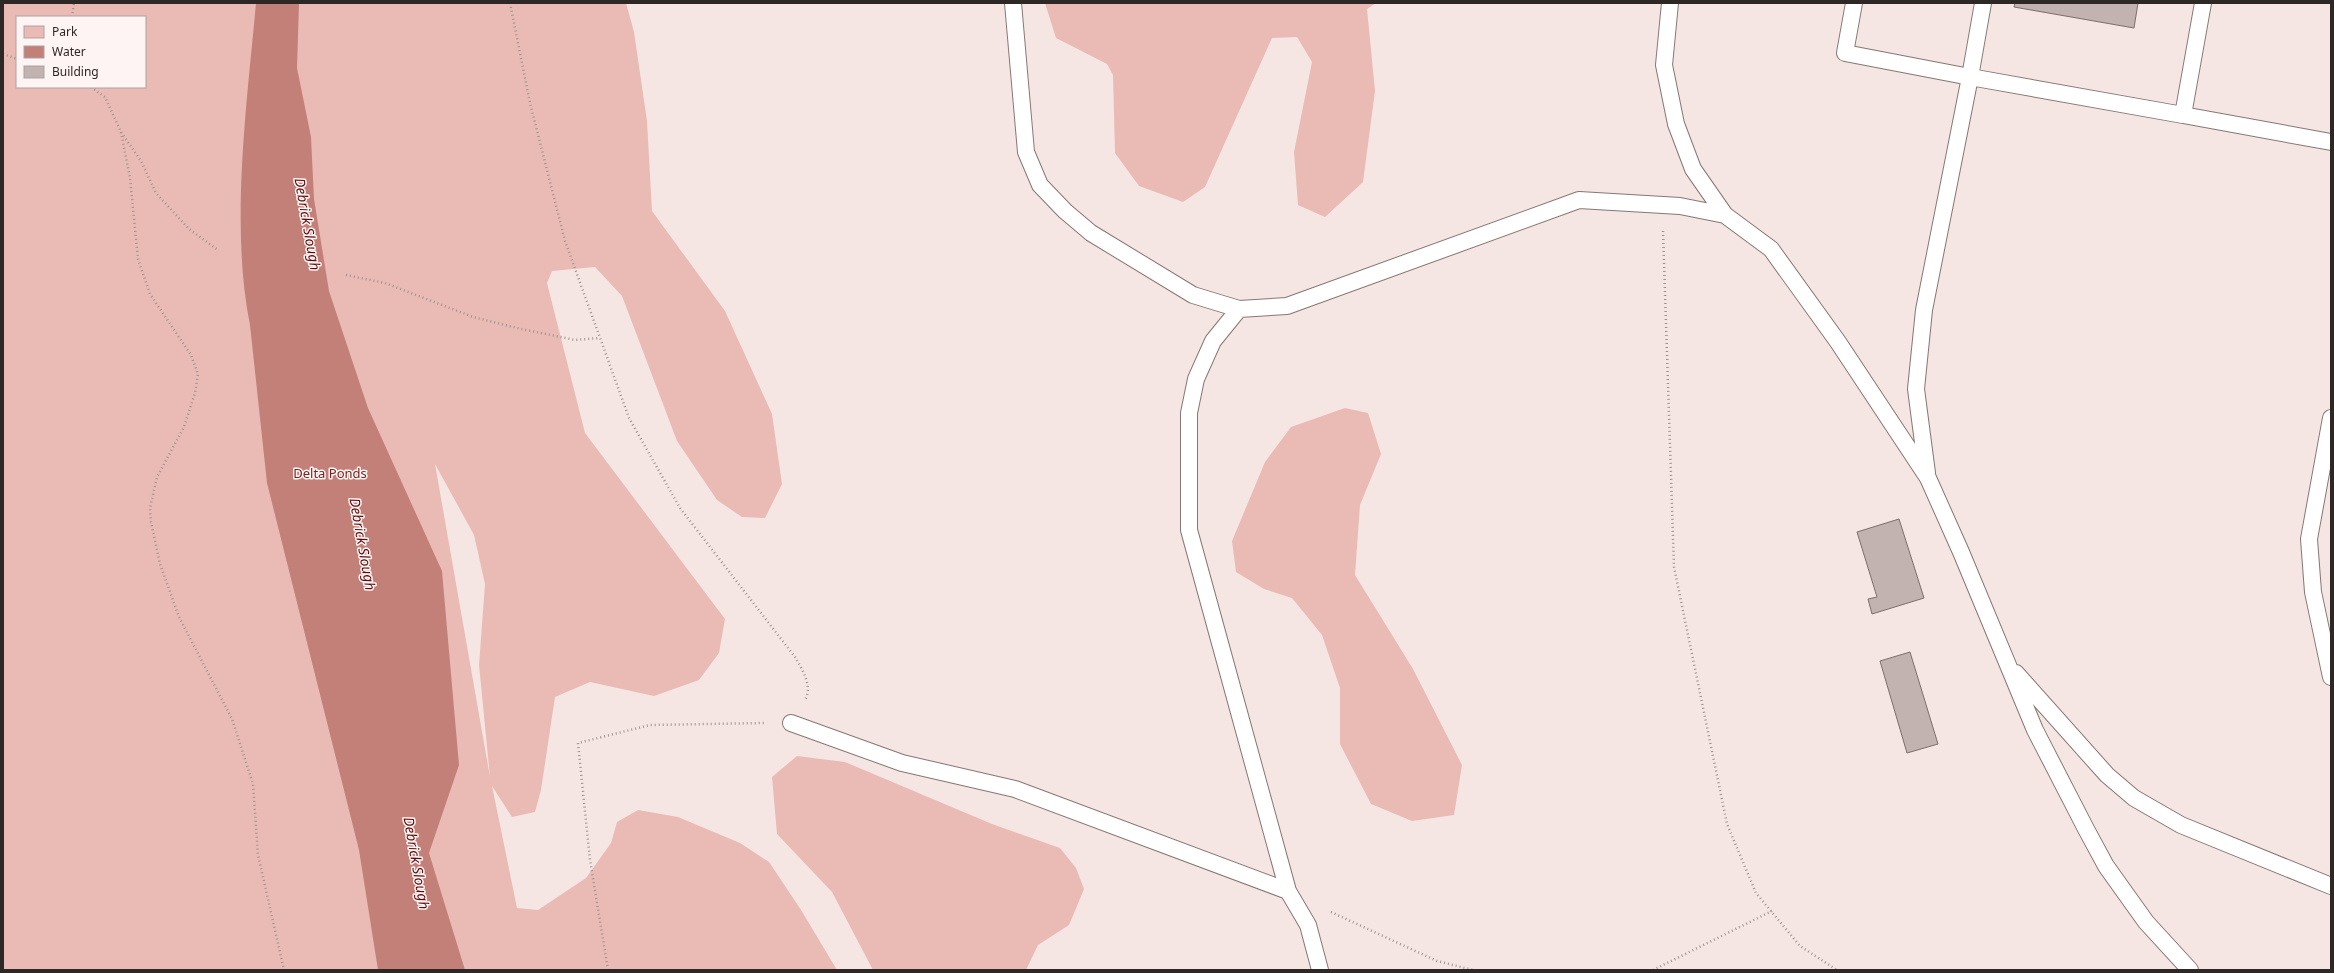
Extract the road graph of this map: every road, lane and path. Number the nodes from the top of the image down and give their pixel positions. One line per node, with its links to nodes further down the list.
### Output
1 (74, 3): 8 (path)
2 (510, 3): 21 (path)
3 (1013, 3): 20 (lane)
4 (1670, 3): 17 (lane)
5 (1854, 3): 11 (lane)
6 (1983, 3): 11 (lane)
7 (2203, 3): 13 (lane)
8 (72, 16)
9 (3, 54): 10 (path)
10 (16, 59)
11 (1970, 76): 13 (lane); 23 (lane)
12 (92, 88): 14 (path)
13 (2183, 115): 15 (lane)
14 (121, 132): 18 (path); 31 (path)
15 (2331, 142)
16 (1663, 204): 17 (lane); 20 (lane); 30 (path)
17 (1725, 215): 23 (lane)
18 (218, 250)
19 (346, 275): 21 (path)
20 (1239, 309): 28 (lane)
21 (599, 338): 26 (path)
22 (2331, 418): 25 (lane)
23 (1928, 478): 24 (lane)
24 (2007, 663): 27 (lane); 37 (lane)
25 (2331, 677)
26 (791, 723): 28 (lane); 32 (path)
27 (2331, 886)
28 (1288, 891): 33 (lane)
29 (1330, 911): 34 (path)
30 (1772, 911): 35 (path); 36 (path)
31 (284, 970)
32 (608, 970)
33 (1320, 970)
34 (1473, 970)
35 (1653, 970)
36 (1837, 970)
37 (2190, 970)

